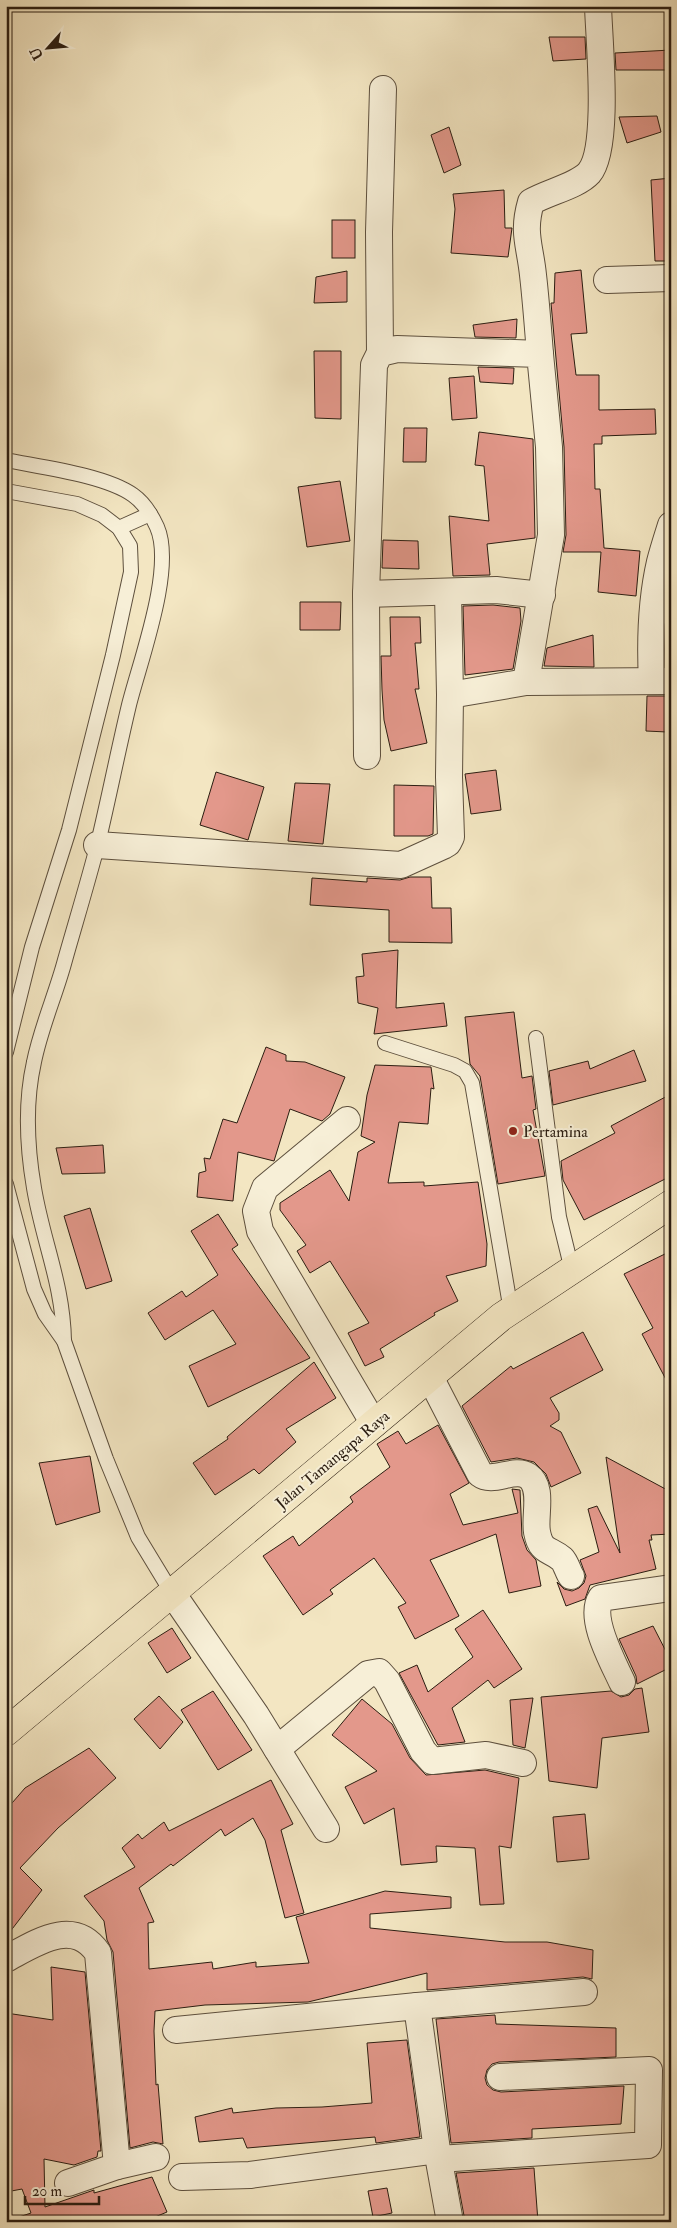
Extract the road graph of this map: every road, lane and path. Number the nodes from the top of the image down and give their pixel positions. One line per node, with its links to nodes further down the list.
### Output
1 (598, 6): 6 (street)
2 (383, 90): 5 (street)
3 (671, 278): 4 (street)
4 (607, 280)
5 (380, 353): 6 (street); 13 (street)
6 (540, 354): 14 (street)
7 (6, 460): 9 (lane)
8 (6, 491): 11 (lane)
9 (150, 514): 11 (lane); 19 (lane)
10 (671, 525): 15 (street)
11 (119, 528): 22 (lane)
12 (448, 592): 13 (street); 14 (street); 17 (street)
13 (366, 594): 18 (street)
14 (542, 595): 16 (street)
15 (662, 681): 16 (street)
16 (526, 682): 17 (street)
17 (450, 695): 19 (street)
18 (368, 756)
19 (98, 845): 28 (lane)
20 (536, 1038): 26 (lane)
21 (385, 1043): 27 (lane)
22 (6, 1052)
23 (346, 1120): 30 (street)
24 (6, 1184): 28 (lane)
25 (671, 1204): 26 (main road, Jalan Tamangapa Raya)
26 (572, 1270): 27 (main road, Jalan Tamangapa Raya)
27 (511, 1311): 29 (main road, Jalan Tamangapa Raya)
28 (64, 1341): 33 (lane)
29 (430, 1377): 30 (main road, Jalan Tamangapa Raya); 31 (street)
30 (374, 1424): 33 (main road, Jalan Tamangapa Raya)
31 (571, 1576)
32 (671, 1588): 34 (street)
33 (172, 1593): 35 (main road, Jalan Tamangapa Raya); 36 (street)
34 (622, 1682)
35 (6, 1732)
36 (277, 1749): 37 (street); 38 (street)
37 (523, 1763)
38 (326, 1829)
39 (6, 1959): 46 (street)
40 (584, 1992): 41 (street)
41 (417, 2006): 42 (street); 44 (street)
42 (176, 2030)
43 (500, 2077): 44 (street)
44 (438, 2154): 47 (street); 49 (street)
45 (156, 2157): 46 (street)
46 (117, 2166): 48 (street)
47 (182, 2177)
48 (68, 2183)
49 (450, 2222)

